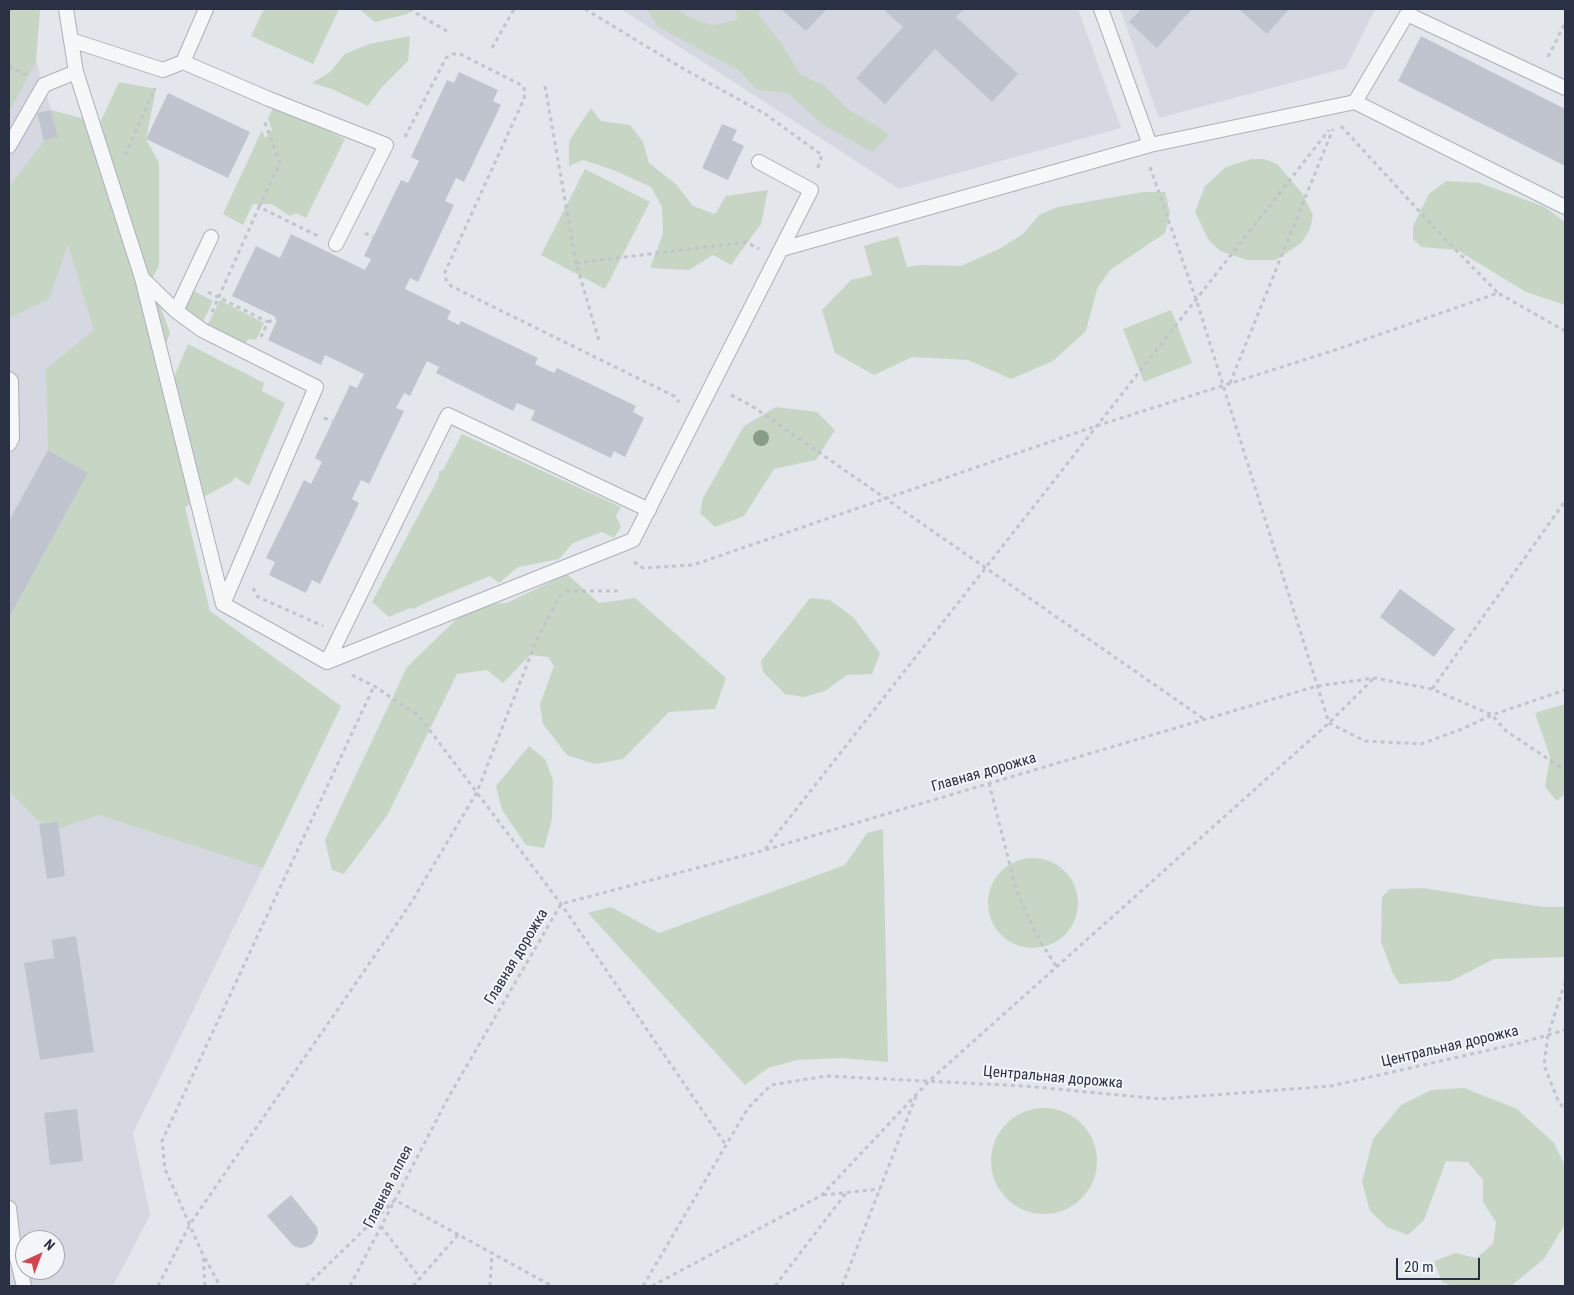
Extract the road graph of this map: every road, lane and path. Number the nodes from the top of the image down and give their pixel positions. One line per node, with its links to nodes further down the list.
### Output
1 (66, 9): 10 (lane)
2 (206, 9): 12 (lane)
3 (409, 9): 9 (path)
4 (514, 9): 11 (path)
5 (586, 9): 24 (path)
6 (1101, 9): 22 (lane)
7 (1409, 11): 14 (lane); 18 (lane)
8 (1565, 23): 14 (path)
9 (450, 33)
10 (71, 40): 12 (lane); 13 (lane)
11 (492, 48)
12 (183, 62): 17 (lane)
13 (76, 72): 21 (lane); 33 (lane)
14 (1539, 76): 16 (lane)
15 (545, 86): 32 (path)
16 (1565, 88)
17 (268, 99): 25 (path); 30 (lane)
18 (1355, 102): 22 (lane); 26 (lane)
19 (1336, 120): 35 (path); 37 (path); 46 (path)
20 (402, 144): 49 (path)
21 (9, 146)
22 (1147, 146): 31 (lane); 37 (path)
23 (759, 162): 24 (lane)
24 (811, 190): 31 (lane)
25 (259, 207): 30 (path); 36 (path)
26 (1565, 207)
27 (366, 233): 29 (path)
28 (211, 237): 34 (lane)
29 (374, 237)
30 (336, 244)
31 (780, 254): 32 (path); 48 (lane)
32 (576, 263): 43 (path)
33 (142, 278): 38 (lane); 62 (lane)
34 (190, 282): 36 (path); 38 (lane)
35 (1498, 293): 42 (path); 46 (path)
36 (218, 297): 40 (path); 41 (path)
37 (1196, 299): 47 (path); 50 (path)
38 (176, 311): 41 (lane)
39 (278, 318): 40 (path)
40 (268, 322): 44 (path)
41 (202, 330): 44 (lane)
42 (1565, 331)
43 (600, 344)
44 (252, 354): 62 (lane)
45 (9, 379): 51 (lane)
46 (1230, 383): 47 (path)
47 (1222, 385): 50 (path); 66 (path)
48 (712, 386): 52 (path); 54 (lane)
49 (680, 410)
50 (1096, 426): 52 (path); 56 (path)
51 (9, 444)
52 (886, 498): 55 (path); 56 (path)
53 (1565, 501): 67 (path)
54 (648, 510): 55 (lane); 63 (lane)
55 (612, 548): 57 (lane)
56 (986, 568): 70 (path); 75 (path)
57 (548, 574): 61 (path); 64 (lane)
58 (250, 584): 63 (path)
59 (569, 584): 61 (path)
60 (620, 590): 61 (path)
61 (563, 591): 74 (path)
62 (223, 604): 64 (lane)
63 (341, 635): 64 (lane)
64 (328, 662)
65 (1374, 678): 66 (path, Главная дорожка); 67 (path, Главная дорожка); 71 (path)
66 (1317, 686): 70 (path, Главная дорожка); 71 (path)
67 (1432, 689): 69 (path, Главная дорожка)
68 (1565, 690): 69 (path)
69 (1492, 715): 71 (path); 72 (path)
70 (1204, 720): 73 (path, Главная дорожка)
71 (1329, 723): 77 (path)
72 (1565, 770)
73 (989, 783): 75 (path, Главная дорожка); 77 (path)
74 (477, 792): 76 (path); 91 (path); 91 (path)
75 (765, 850): 76 (path, Главная дорожка)
76 (561, 904): 83 (path, Главная дорожка); 85 (path)
77 (1056, 966): 81 (path)
78 (1565, 982): 80 (path)
79 (1565, 1030): 80 (path, Центральная дорожка)
80 (1548, 1035): 81 (path, Центральная дорожка); 84 (path)
81 (929, 1081): 82 (path); 85 (path, Центральная дорожка)
82 (917, 1093): 86 (path); 88 (path)
83 (448, 1098): 89 (path, Главная аллея)
84 (1565, 1111)
85 (726, 1145): 107 (path, Центральная дорожка)
86 (880, 1189): 87 (path); 110 (path)
87 (846, 1193): 88 (path); 109 (path)
88 (822, 1195): 108 (path)
89 (395, 1200): 92 (path, Главная аллея); 93 (path); 102 (path)
90 (9, 1208): 94 (lane)
91 (190, 1224): 96 (path); 99 (path)
92 (382, 1226): 97 (path); 103 (path, Главная аллея)
93 (458, 1235): 95 (path); 97 (path)
94 (11, 1243): 98 (lane)
95 (492, 1254): 105 (path); 106 (path)
96 (204, 1256): 100 (path); 101 (path)
97 (420, 1278): 104 (path)
98 (24, 1286)
99 (158, 1286)
100 (205, 1286)
101 (220, 1286)
102 (306, 1286)
103 (350, 1286)
104 (413, 1286)
105 (490, 1286)
106 (552, 1286)
107 (643, 1286)
108 (652, 1286)
109 (775, 1286)
110 (842, 1286)

